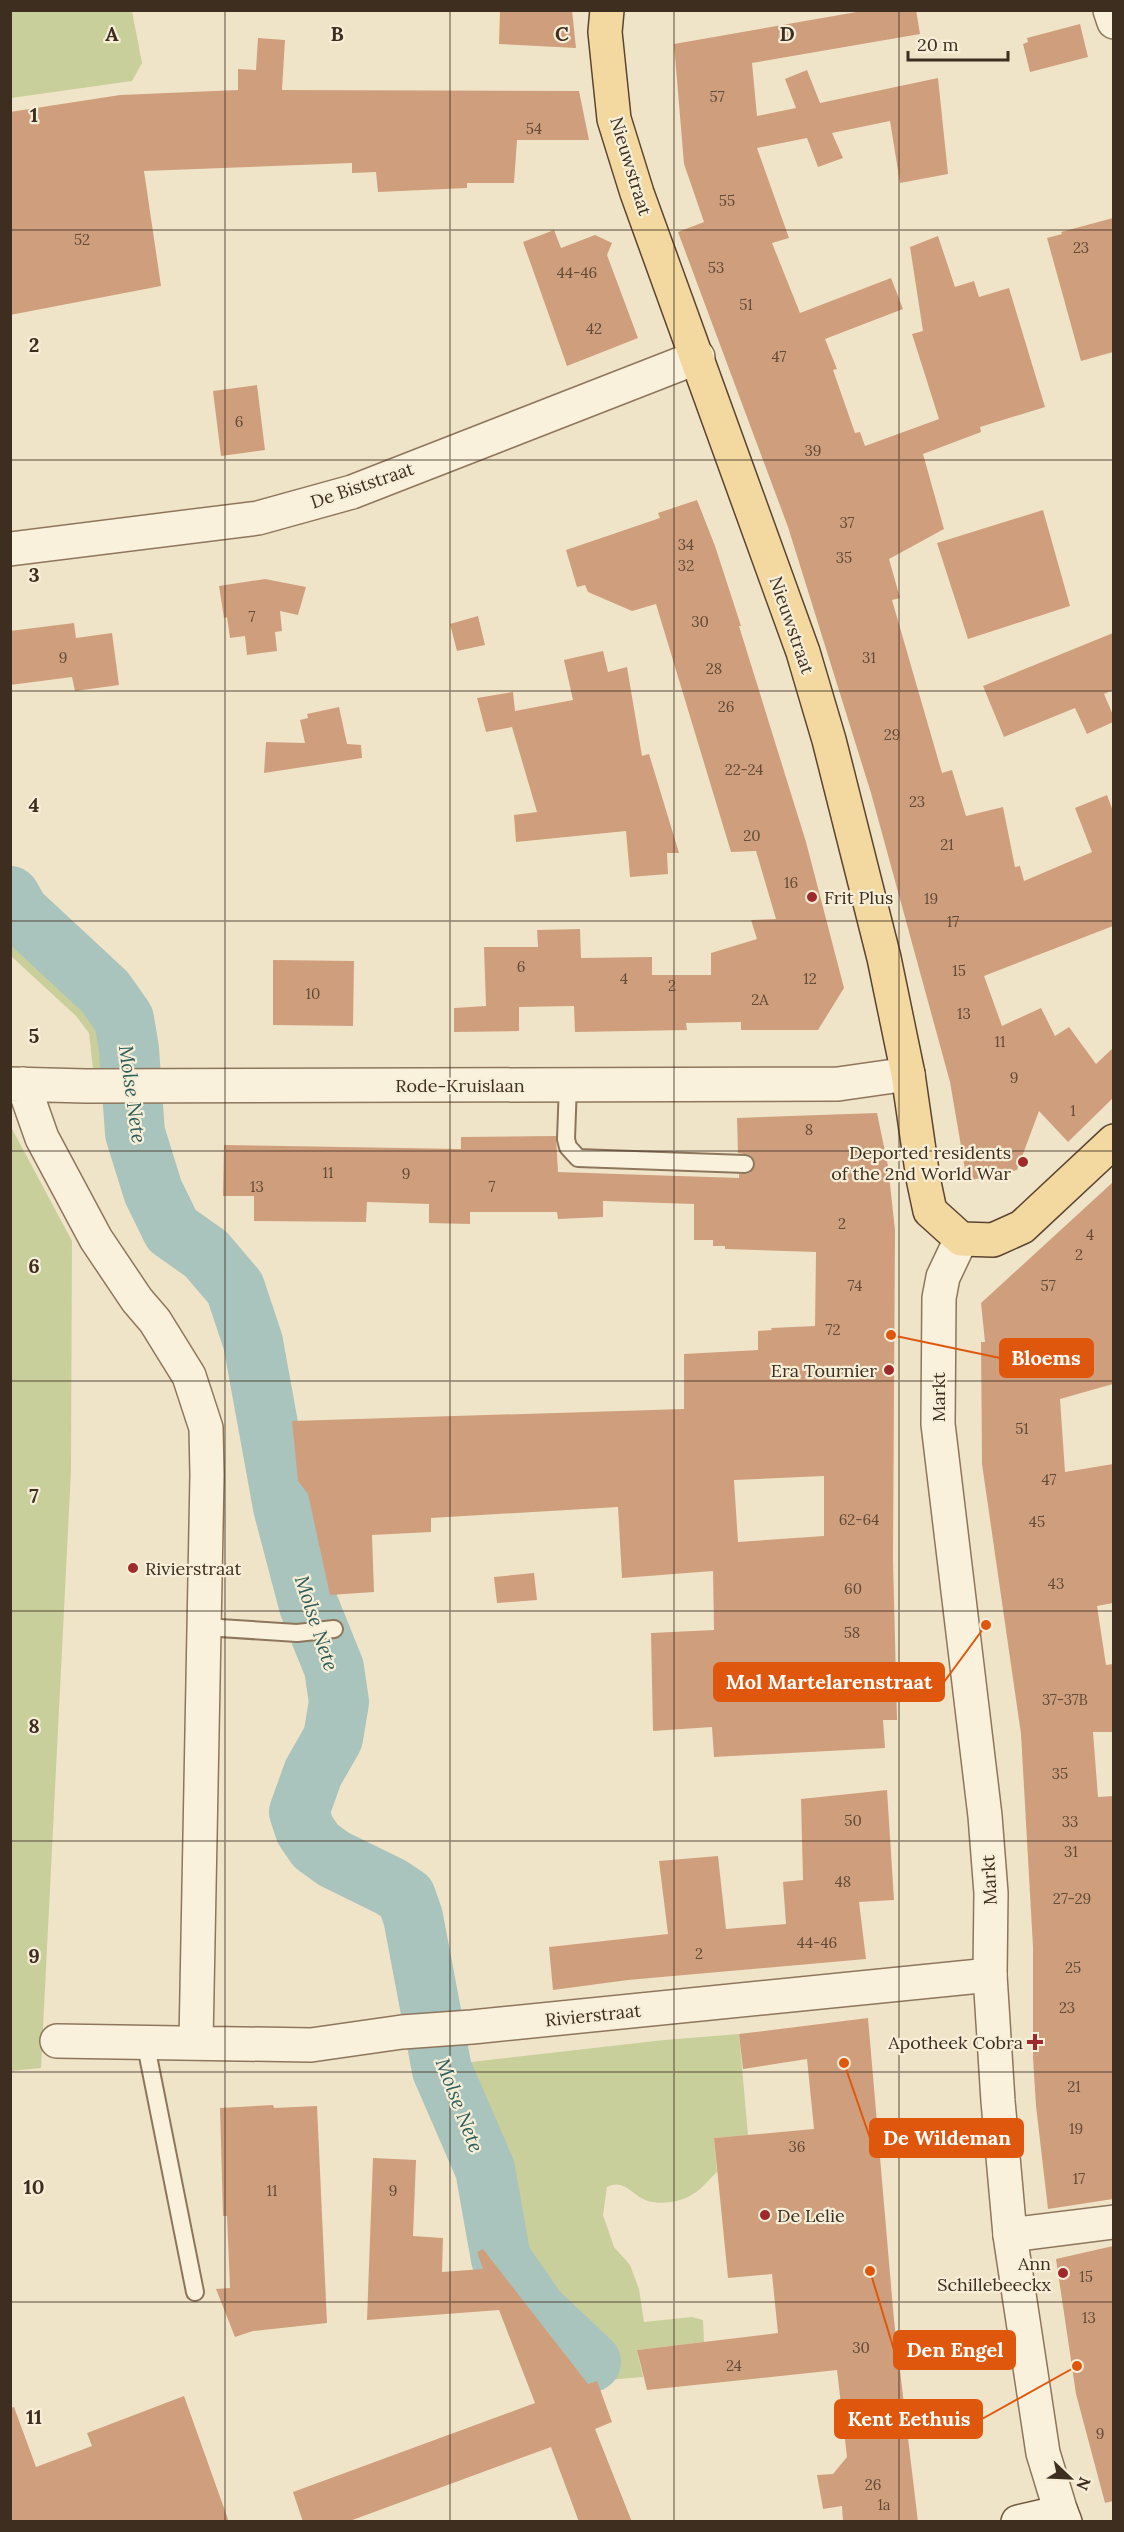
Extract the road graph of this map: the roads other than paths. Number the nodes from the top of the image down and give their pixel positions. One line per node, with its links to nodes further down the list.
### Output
1 (607, 10): 4 (main road, Nieuwstraat)
2 (1110, 10): 3 (street)
3 (1113, 22)
4 (698, 357): 5 (street, De Biststraat); 6 (main road, Nieuwstraat)
5 (10, 549)
6 (908, 1074): 8 (street, Rode-Kruislaan); 11 (main road, Nieuwstraat)
7 (17, 1084): 8 (street, Rode-Kruislaan); 12 (street)
8 (567, 1084): 10 (lane)
9 (1113, 1141): 11 (main road)
10 (745, 1164)
11 (961, 1239): 14 (street, Markt)
12 (204, 1627): 13 (lane); 17 (street)
13 (334, 1629)
14 (990, 1975): 17 (street, Rivierstraat); 19 (street, Markt)
15 (57, 2041): 16 (street, Rivierstraat)
16 (145, 2041): 17 (street, Rivierstraat); 20 (lane)
17 (196, 2043)
18 (1113, 2222): 19 (street)
19 (1011, 2235): 21 (street, Markt)
20 (195, 2292)
21 (1063, 2517): 22 (street)
22 (1018, 2522)

